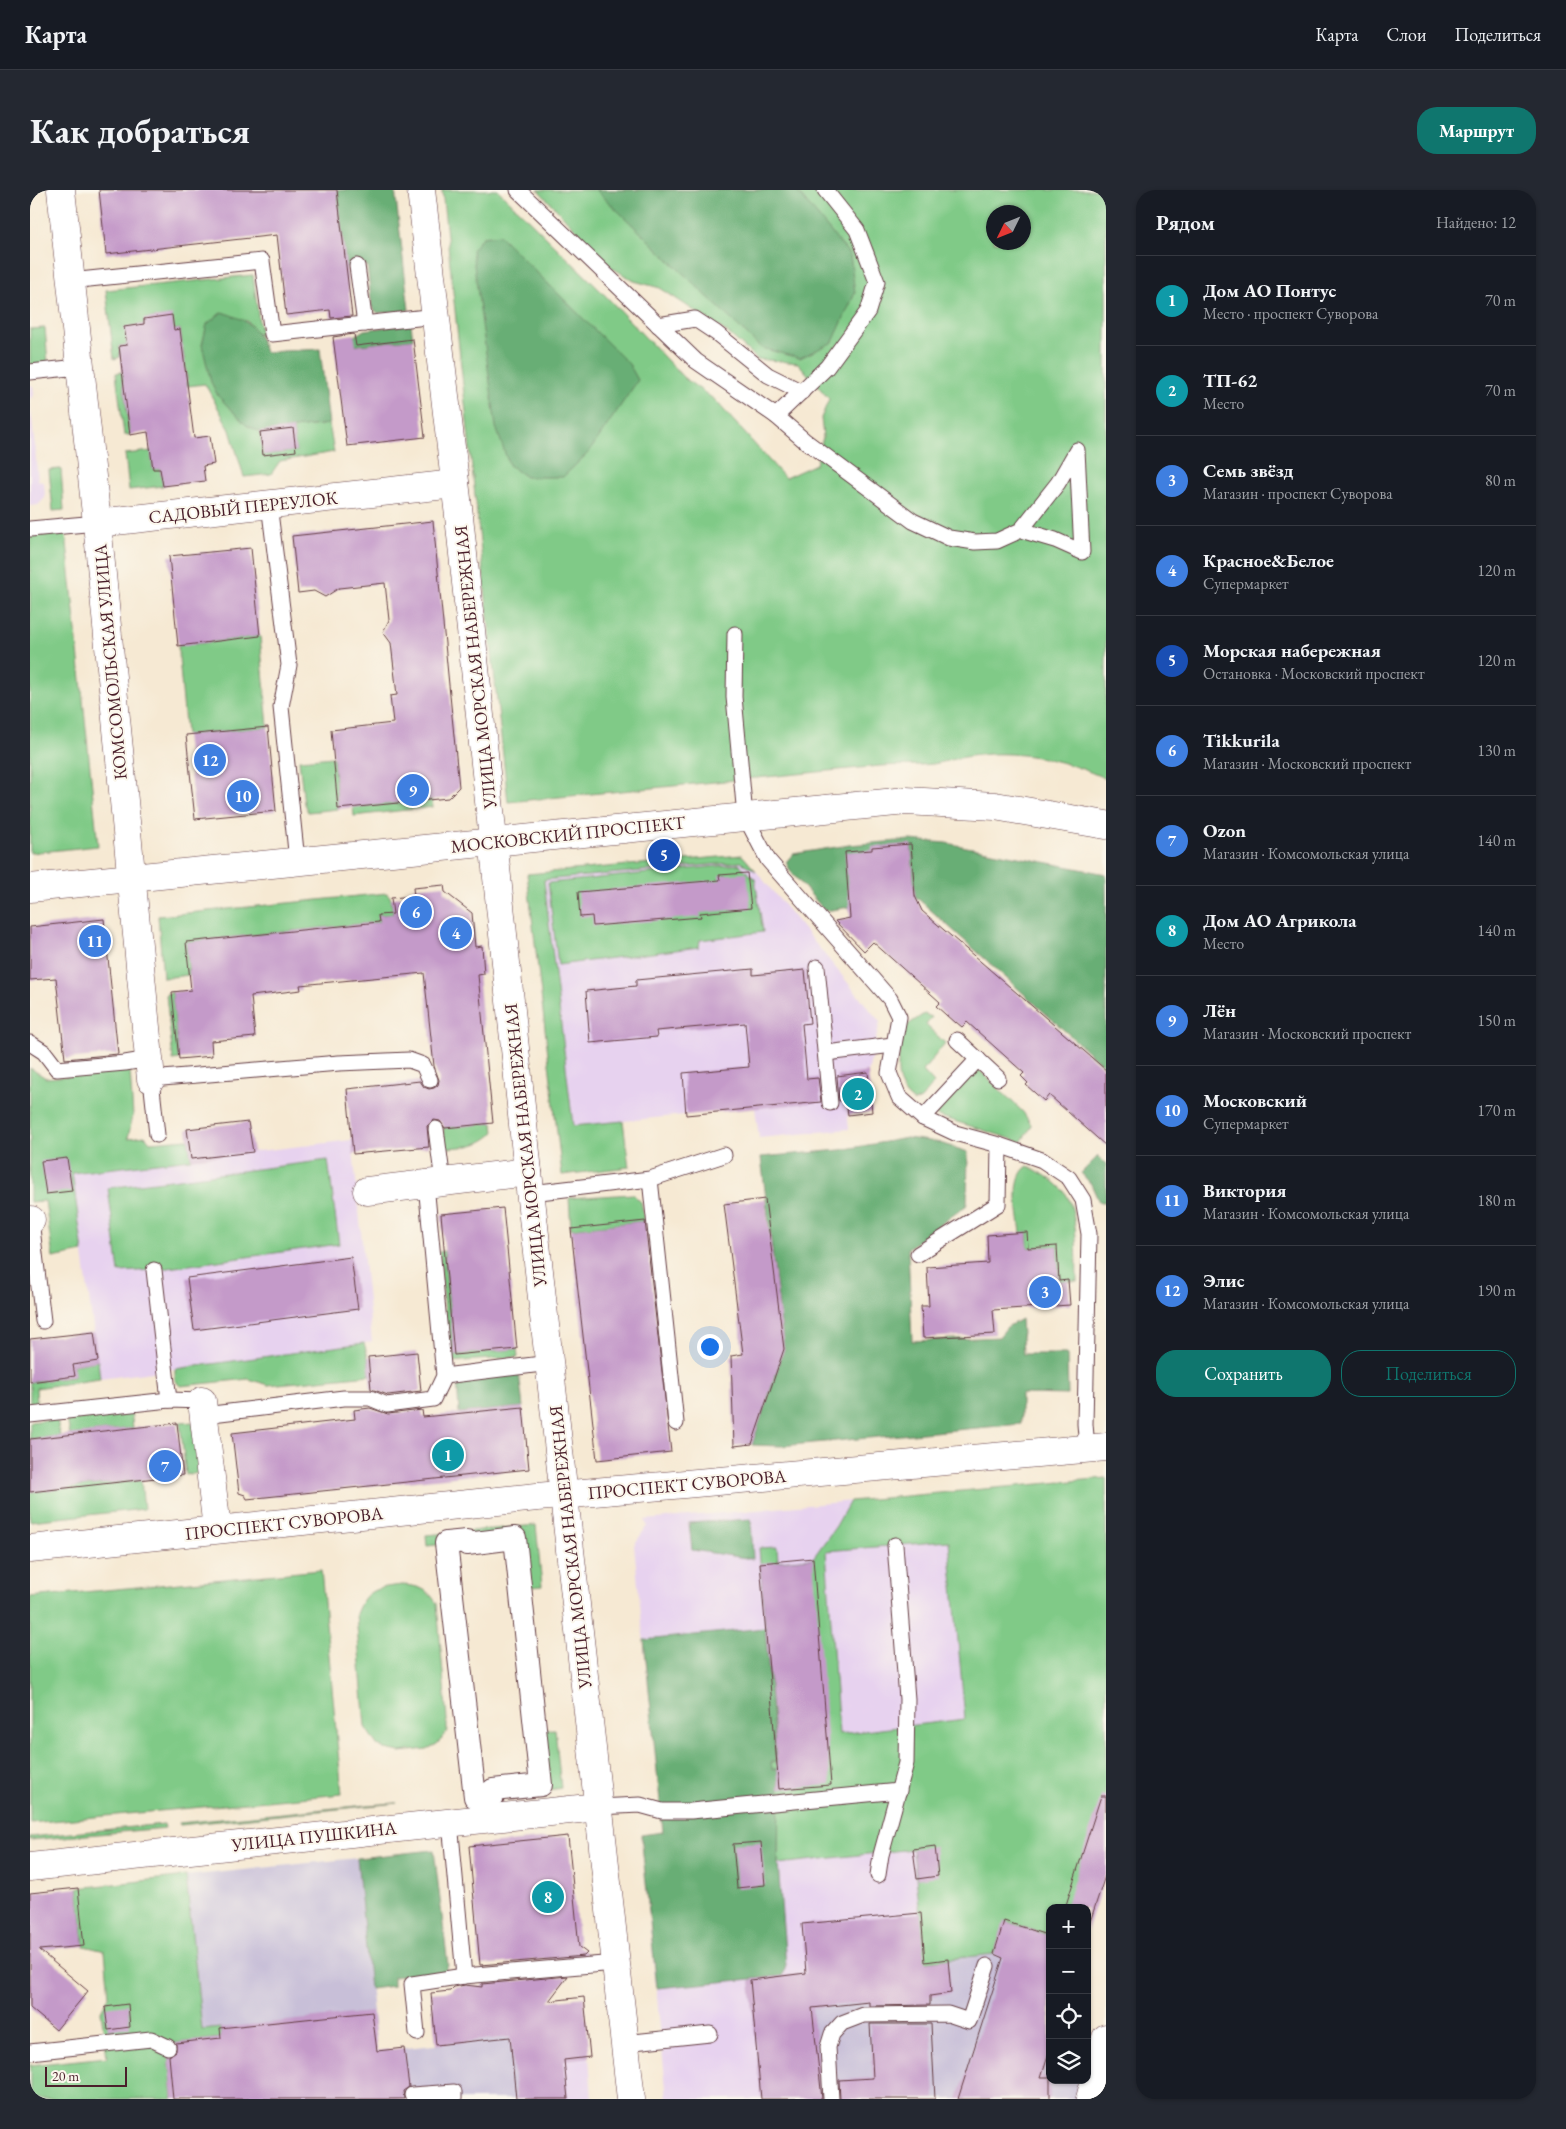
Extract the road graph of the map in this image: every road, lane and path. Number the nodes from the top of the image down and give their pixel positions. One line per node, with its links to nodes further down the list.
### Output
1 (61, 190): 6 (street, КОМСОМОЛЬСКАЯ УЛИЦА)
2 (421, 190): 7 (street, УЛИЦА МОРСКАЯ НАБЕРЕЖНАЯ)
3 (518, 190): 9 (lane)
4 (825, 190): 12 (lane)
5 (357, 266): 8 (lane)
6 (70, 281): 8 (lane); 10 (street, КОМСОМОЛЬСКАЯ УЛИЦА)
7 (436, 316): 8 (lane); 14 (street, УЛИЦА МОРСКАЯ НАБЕРЕЖНАЯ)
8 (365, 324)
9 (658, 325): 12 (lane); 13 (lane)
10 (79, 367): 11 (lane); 16 (street, КОМСОМОЛЬСКАЯ УЛИЦА)
11 (30, 372)
12 (802, 392): 13 (lane)
13 (776, 416): 18 (lane)
14 (455, 484): 15 (street, САДОВЫЙ ПЕРЕУЛОК); 22 (street, УЛИЦА МОРСКАЯ НАБЕРЕЖНАЯ)
15 (269, 504): 16 (street, САДОВЫЙ ПЕРЕУЛОК); 23 (lane)
16 (97, 523): 17 (lane, САДОВЫЙ ПЕРЕУЛОК); 24 (street, КОМСОМОЛЬСКАЯ УЛИЦА)
17 (30, 529)
18 (1022, 530): 18 (lane)
19 (735, 634): 20 (lane)
20 (745, 816): 21 (street, МОСКОВСКИЙ ПРОСПЕКТ); 22 (street, МОСКОВСКИЙ ПРОСПЕКТ); 29 (lane)
21 (1106, 826)
22 (493, 840): 23 (street, МОСКОВСКИЙ ПРОСПЕКТ); 43 (street, УЛИЦА МОРСКАЯ НАБЕРЕЖНАЯ)
23 (297, 861): 24 (street, МОСКОВСКИЙ ПРОСПЕКТ)
24 (131, 878): 25 (street, МОСКОВСКИЙ ПРОСПЕКТ); 32 (street, КОМСОМОЛЬСКАЯ УЛИЦА)
25 (30, 888)
26 (817, 967): 30 (lane)
27 (957, 1040): 31 (lane)
28 (30, 1043): 32 (lane)
29 (893, 1045): 30 (lane); 36 (lane)
30 (826, 1053): 35 (lane)
31 (978, 1059): 33 (lane); 36 (lane)
32 (150, 1069): 34 (lane); 38 (lane, КОМСОМОЛЬСКАЯ УЛИЦА)
33 (998, 1078)
34 (430, 1080)
35 (830, 1103)
36 (923, 1118): 39 (lane)
37 (436, 1129): 42 (lane)
38 (157, 1135)
39 (1000, 1145): 46 (lane); 55 (lane)
40 (724, 1155): 41 (lane)
41 (650, 1179): 43 (lane); 54 (lane)
42 (435, 1183): 43 (street); 44 (street); 50 (lane)
43 (529, 1183): 49 (street, УЛИЦА МОРСКАЯ НАБЕРЕЖНАЯ)
44 (367, 1191)
45 (30, 1220): 48 (lane)
46 (918, 1254)
47 (154, 1270): 51 (lane)
48 (43, 1321)
49 (550, 1363): 50 (lane); 56 (street, УЛИЦА МОРСКАЯ НАБЕРЕЖНАЯ)
50 (444, 1376): 52 (lane)
51 (169, 1400): 52 (lane); 53 (lane)
52 (203, 1408): 57 (street)
53 (30, 1415)
54 (676, 1423)
55 (1097, 1447): 56 (street, ПРОСПЕКТ СУВОРОВА)
56 (564, 1495): 57 (street, ПРОСПЕКТ СУВОРОВА); 62 (street, УЛИЦА МОРСКАЯ НАБЕРЕЖНАЯ)
57 (217, 1529): 59 (street, ПРОСПЕКТ СУВОРОВА)
58 (895, 1545): 60 (lane)
59 (30, 1549)
60 (900, 1791): 62 (lane); 65 (lane)
61 (475, 1797): 61 (street)
62 (598, 1807): 63 (street, УЛИЦА ПУШКИНА); 66 (street, УЛИЦА МОРСКАЯ НАБЕРЕЖНАЯ)
63 (450, 1822): 64 (street, УЛИЦА ПУШКИНА); 68 (lane)
64 (30, 1866)
65 (878, 1875)
66 (615, 1963): 68 (lane); 72 (street, УЛИЦА МОРСКАЯ НАБЕРЕЖНАЯ)
67 (987, 1966): 78 (lane)
68 (464, 1976): 69 (lane)
69 (417, 2033)
70 (710, 2034): 72 (lane)
71 (1106, 2038): 79 (street)
72 (624, 2043): 77 (street, УЛИЦА МОРСКАЯ НАБЕРЕЖНАЯ)
73 (168, 2047): 74 (lane)
74 (30, 2052)
75 (412, 2095): 76 (lane)
76 (454, 2099)
77 (631, 2099)
78 (831, 2099)
79 (1090, 2099)

